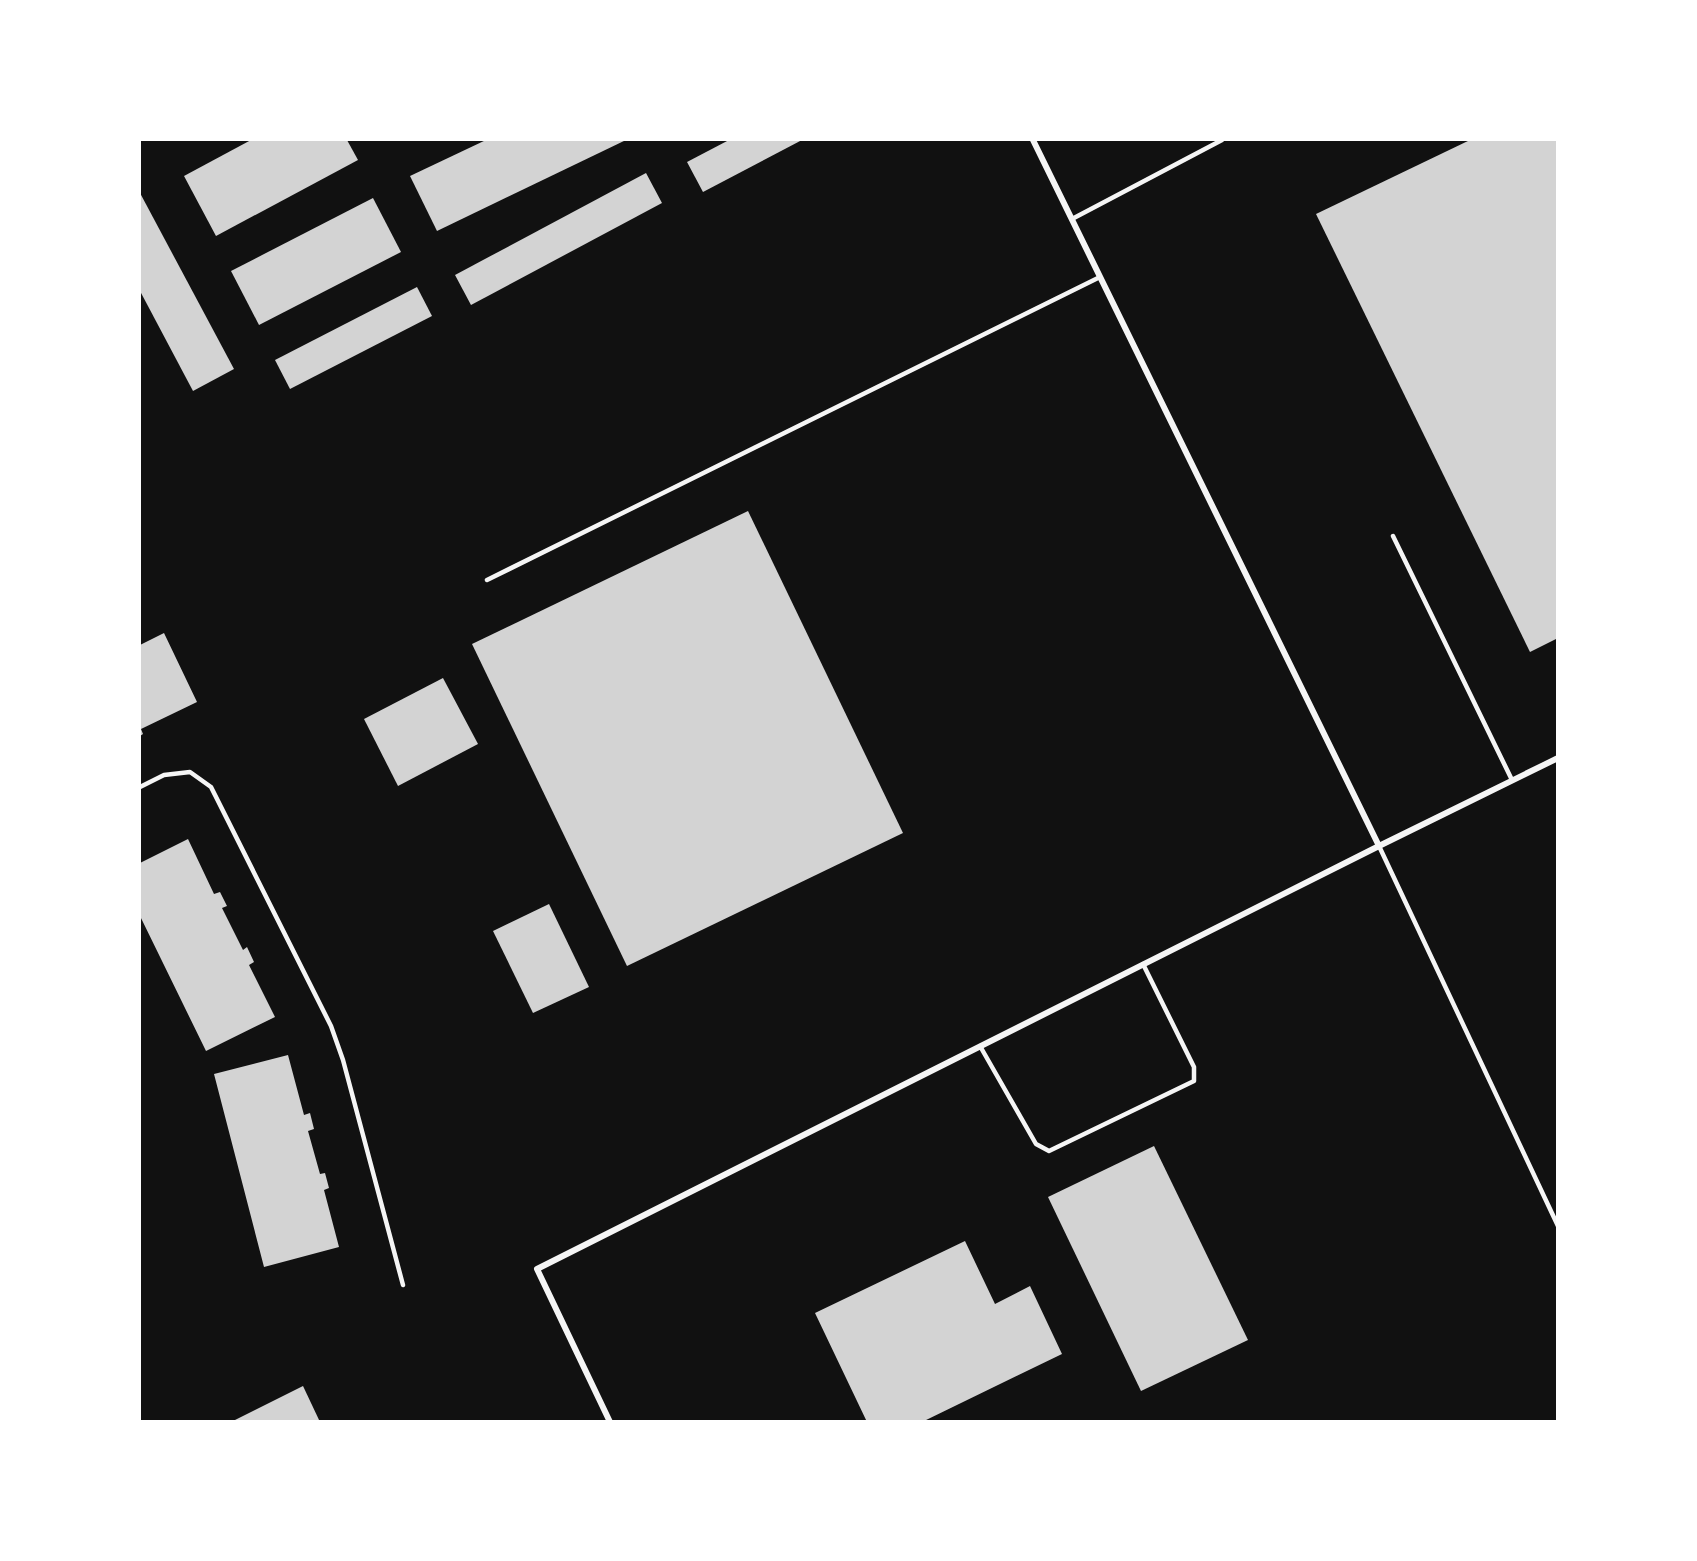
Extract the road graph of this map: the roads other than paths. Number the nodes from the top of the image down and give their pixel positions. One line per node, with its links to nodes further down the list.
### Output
1 (1033, 140): 3 (street)
2 (1222, 140): 3 (lane)
3 (1072, 219): 4 (street)
4 (1100, 277): 6 (lane); 10 (street)
5 (1393, 536): 8 (lane)
6 (487, 580)
7 (1557, 758): 8 (street)
8 (1512, 780): 10 (street)
9 (140, 787): 14 (lane)
10 (1379, 846): 11 (street); 13 (lane)
11 (1143, 964): 12 (street); 12 (lane)
12 (980, 1046): 15 (street)
13 (1557, 1226)
14 (403, 1285)
15 (610, 1422)

